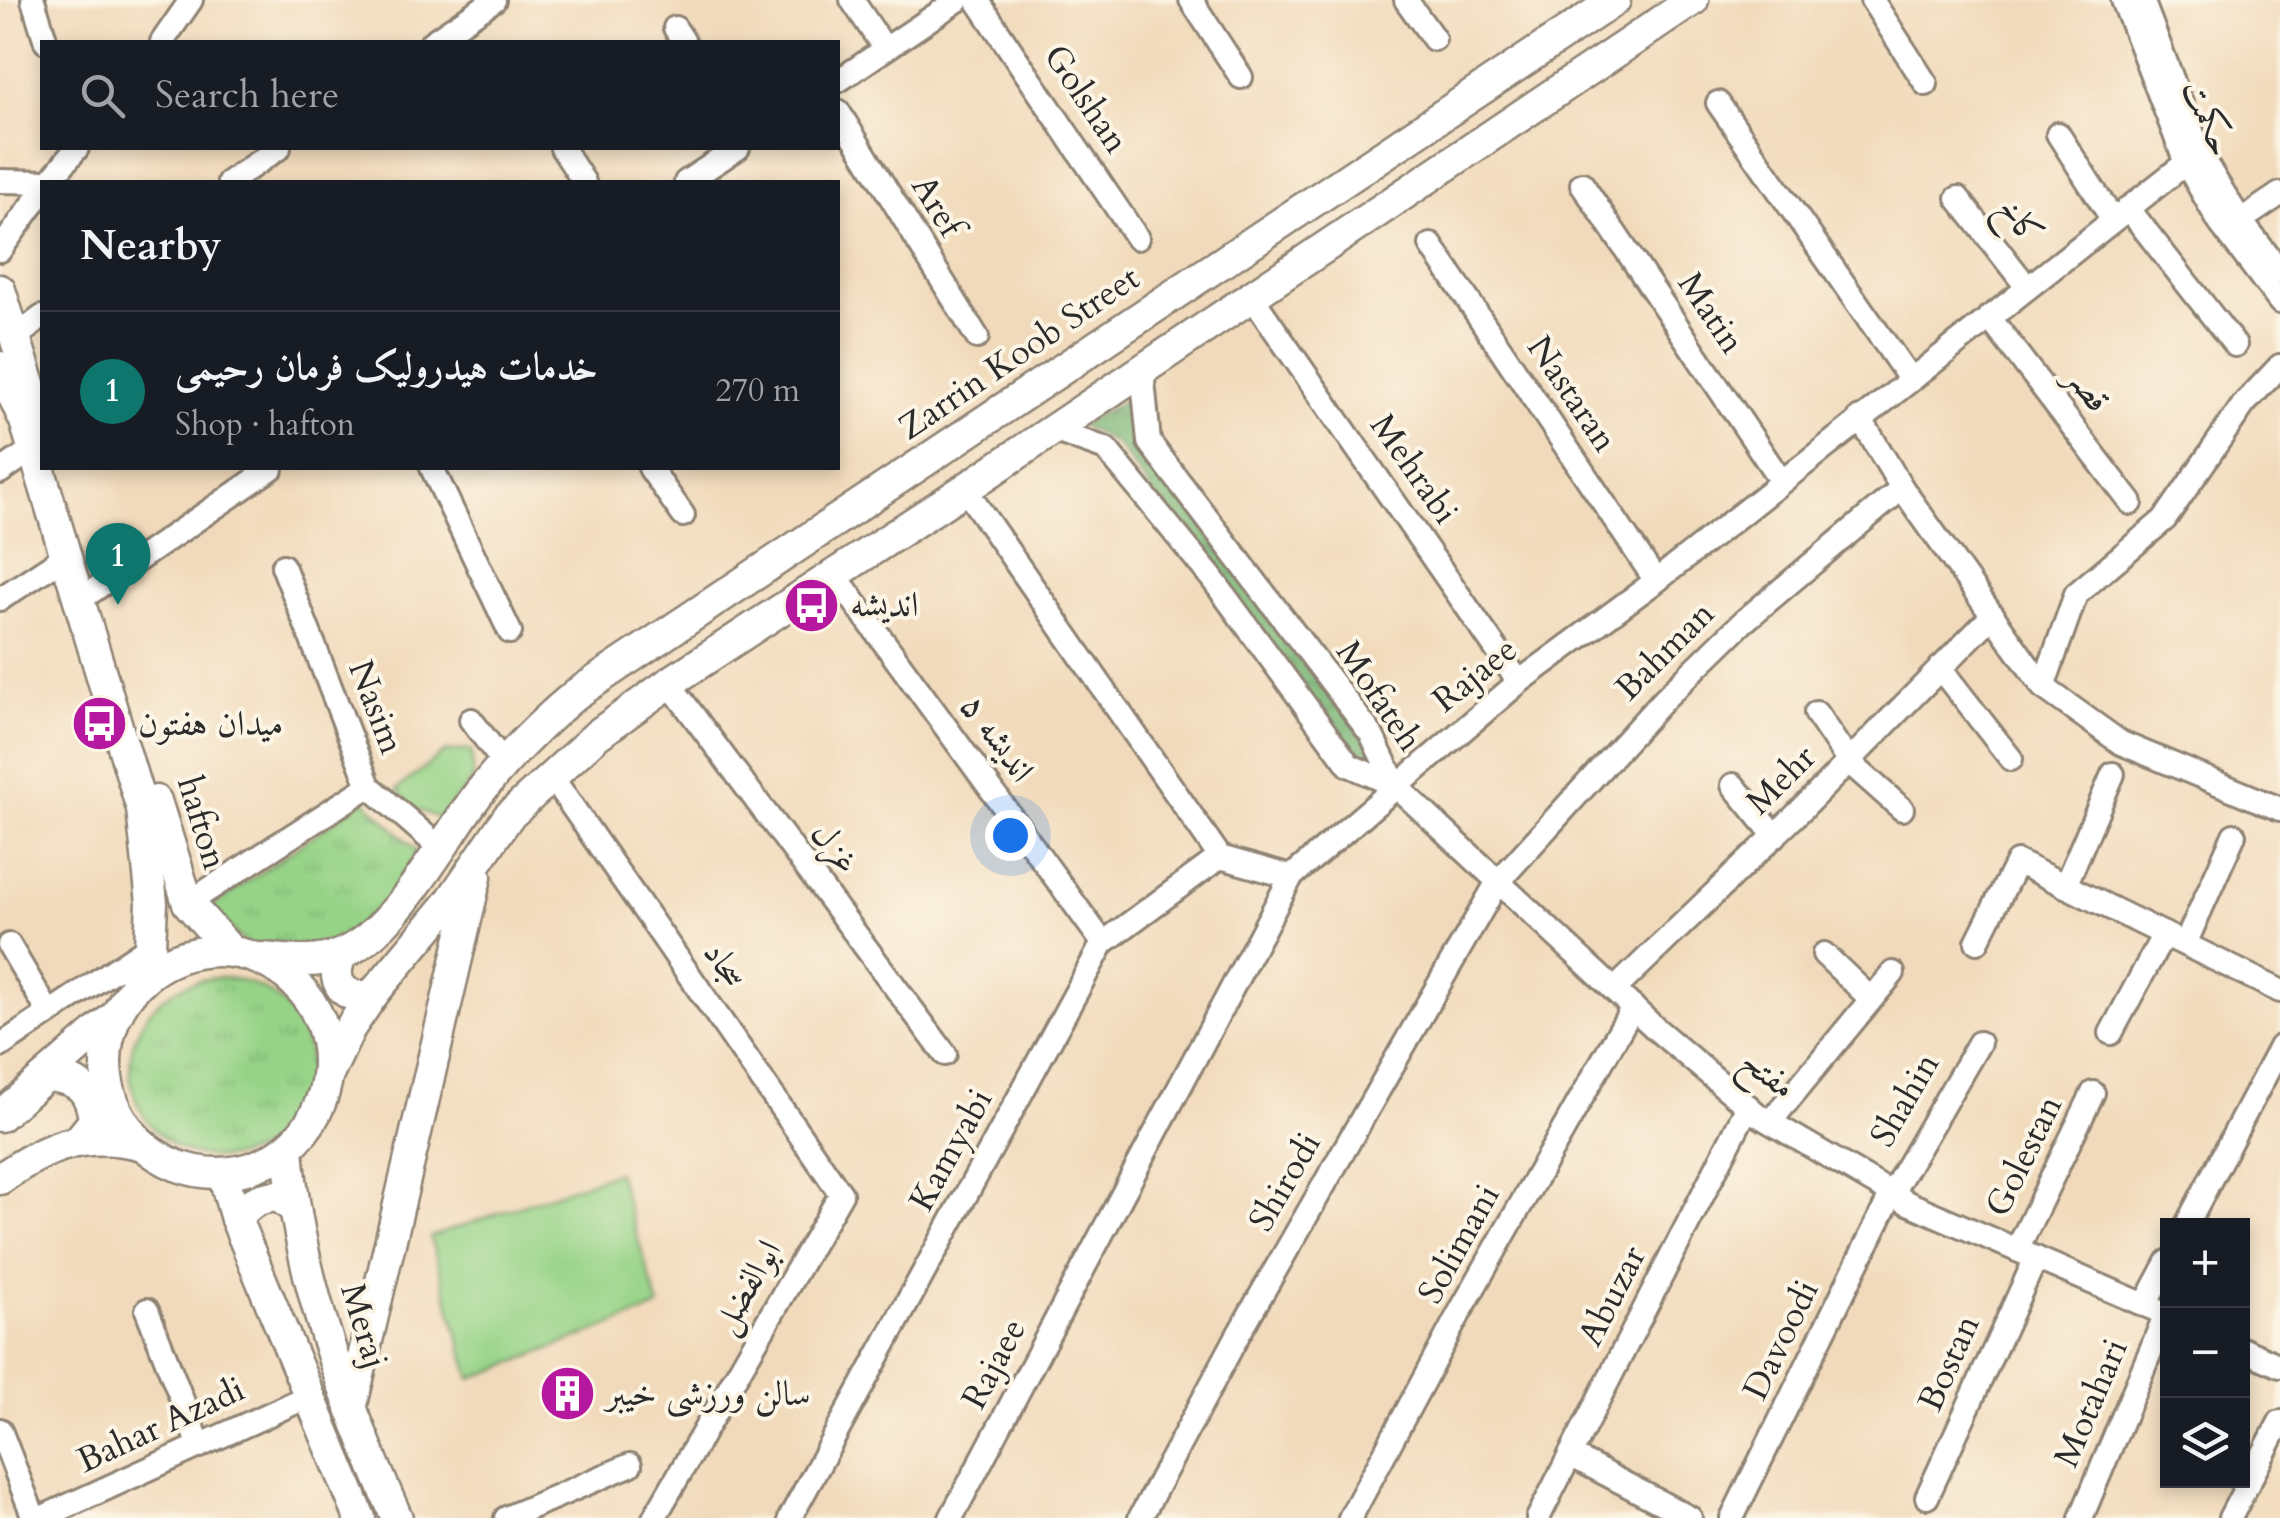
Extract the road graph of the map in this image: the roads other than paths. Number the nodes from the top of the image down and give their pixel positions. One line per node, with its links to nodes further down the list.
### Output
1 (33, 0): 13 (street)
2 (191, 0): 14 (street)
3 (494, 0): 15 (street)
4 (852, 0): 17 (street)
5 (958, 0): 17 (street)
6 (977, 0): 40 (street, Golshan)
7 (1191, 0): 18 (street)
8 (1406, 0): 16 (street)
9 (1615, 0): 89 (main road, Zarrin Koob Street)
10 (1693, 0): 46 (main road)
11 (1872, 0): 20 (street)
12 (2136, 2): 28 (street, حکمت); 39 (street, حکمت)
13 (45, 40)
14 (163, 40)
15 (435, 40)
16 (1434, 40)
17 (886, 49): 19 (street)
18 (1241, 77)
19 (840, 80)
20 (1926, 84)
21 (1718, 103): 56 (street)
22 (840, 113): 51 (street, Aref)
23 (2058, 134): 38 (street)
24 (76, 150): 29 (street)
25 (276, 150): 30 (street)
26 (563, 150): 31 (street)
27 (735, 150): 32 (street)
28 (2186, 163): 38 (street, Rajaee); 39 (street, حکمت)
29 (57, 179): 33 (street)
30 (232, 180)
31 (583, 180)
32 (689, 180)
33 (0, 182)
34 (1582, 184): 68 (street, Matin)
35 (2280, 194): 39 (street)
36 (40, 195): 42 (street)
37 (1958, 198): 44 (street, کاخ)
38 (2120, 214): 44 (street, Rajaee); 52 (street)
39 (2233, 225): 43 (street, حکمت); 47 (street, حکمت)
40 (1137, 238)
41 (1430, 245): 76 (street, Nastaran)
42 (0, 250)
43 (2280, 271)
44 (2027, 287): 48 (street, Rajaee)
45 (0, 290): 50 (main road)
46 (1252, 297): 54 (main road); 82 (street, Mehrabi)
47 (2280, 302)
48 (1989, 317): 56 (street, Rajaee); 71 (street, قصر)
49 (40, 319): 50 (street)
50 (16, 337): 58 (main road)
51 (977, 338)
52 (2235, 345)
53 (2280, 366): 84 (street)
54 (1142, 370): 59 (main road); 94 (street, Mofateh)
55 (2, 374): 60 (main road)
56 (1910, 379): 57 (street, Rajaee)
57 (1860, 418): 68 (street, Rajaee); 69 (street)
58 (40, 430)
59 (1053, 430): 70 (main road); 94 (street, Mofateh)
60 (40, 441)
61 (40, 448): 67 (street)
62 (48, 470): 73 (main road)
63 (51, 470): 77 (main road)
64 (269, 470): 77 (street)
65 (433, 470): 80 (street)
66 (651, 470): 72 (street)
67 (0, 472)
68 (1781, 481): 76 (street, Rajaee)
69 (1902, 488): 79 (street); 103 (street, Bahman)
70 (965, 489): 75 (main road); 101 (street)
71 (2131, 503)
72 (683, 515)
73 (64, 557): 77 (main road); 78 (street)
74 (283, 566): 93 (street, Nasim)
75 (835, 575): 83 (main road); 108 (street, اندیشه ۵)
76 (1656, 582): 82 (street, Rajaee)
77 (86, 595): 105 (main road, hafton); 110 (main road, hafton)
78 (0, 599)
79 (1993, 615): 81 (street, Mehr); 84 (street)
80 (510, 632)
81 (1940, 668): 87 (street); 88 (street, Mehr)
82 (1519, 682): 94 (street, Rajaee)
83 (669, 683): 91 (main road); 128 (street, غزل)
84 (2043, 687): 96 (street)
85 (1816, 713): 88 (street)
86 (471, 720): 89 (street)
87 (2011, 759)
88 (1848, 762): 95 (street); 98 (street, Mehr)
89 (504, 763): 99 (main road, Zarrin Koob Street)
90 (2113, 774): 104 (street)
91 (551, 776): 100 (main road); 141 (street, سجاد)
92 (1733, 785): 98 (street)
93 (369, 786): 99 (street, Nasim); 105 (street)
94 (1396, 786): 102 (street, Rajaee); 103 (street, مفتح)
95 (1902, 809)
96 (2280, 809)
97 (2234, 835): 106 (street)
98 (1775, 836): 117 (street, Mehr)
99 (440, 848): 112 (main road, Zarrin Koob Street)
100 (482, 854): 119 (main road); 151 (main road)
101 (1220, 857): 102 (street); 108 (street, Kamyabi)
102 (1291, 877): 164 (street, Rajaee)
103 (1497, 883): 117 (street, مفتح); 165 (street, Shirodi)
104 (2065, 886): 106 (street); 107 (street)
105 (188, 903): 111 (main road, hafton)
106 (2174, 939): 118 (street); 124 (street)
107 (1977, 942)
108 (1103, 943): 163 (street, Kamyabi)
109 (9, 945): 122 (street)
110 (150, 946): 116 (main road, hafton); 122 (street)
111 (228, 950): 114 (main road); 116 (main road)
112 (343, 954): 114 (main road, Zarrin Koob Street); 119 (main road)
113 (1824, 954): 120 (street)
114 (262, 958): 129 (main road)
115 (1893, 973): 120 (street)
116 (134, 986): 123 (main road)
117 (1614, 990): 121 (street, مفتح)
118 (2280, 991)
119 (374, 993): 129 (main road)
120 (1871, 999): 134 (street)
121 (1633, 1007): 132 (street, مفتح); 166 (street, Solimani)
122 (50, 1014): 126 (street)
123 (115, 1016): 130 (main road); 136 (main road)
124 (2111, 1032)
125 (1979, 1043): 140 (street, Shahin)
126 (0, 1046)
127 (2280, 1047): 143 (street)
128 (945, 1054)
129 (328, 1073): 137 (main road)
130 (48, 1076): 133 (main road); 135 (main road)
131 (2093, 1092): 145 (street, Golestan)
132 (1748, 1106): 134 (street, مفتح); 155 (street, Abuzar)
133 (0, 1116)
134 (1770, 1122): 140 (street, مفتح)
135 (78, 1141): 136 (main road); 139 (main road)
136 (142, 1145): 138 (main road)
137 (288, 1149): 138 (main road); 142 (main road, Meraj)
138 (223, 1174): 144 (main road, Meraj)
139 (0, 1178)
140 (1892, 1193): 145 (street, مفتح); 169 (street, Davoodi)
141 (841, 1194): 162 (street, ابوالفضل)
142 (292, 1207): 144 (main road); 151 (main road, Meraj)
143 (2190, 1218)
144 (236, 1219): 150 (main road, Meraj)
145 (2026, 1254): 147 (street, مفتح); 157 (street, Bostan)
146 (147, 1310): 154 (street)
147 (2160, 1312): 170 (street, Motahari)
148 (2250, 1353): 149 (street)
149 (2280, 1366)
150 (309, 1396): 154 (street, Bahar Azadi); 159 (main road, Meraj)
151 (351, 1409): 160 (main road, Meraj)
152 (2280, 1422): 171 (street)
153 (0, 1430): 158 (street)
154 (200, 1446): 158 (street, Bahar Azadi)
155 (1570, 1455): 167 (street, Abuzar); 168 (street)
156 (630, 1465): 161 (street)
157 (1927, 1497)
158 (38, 1518)
159 (360, 1518)
160 (397, 1518)
161 (506, 1518)
162 (654, 1518)
163 (790, 1518)
164 (951, 1518)
165 (1140, 1518)
166 (1350, 1518)
167 (1538, 1518)
168 (1690, 1518)
169 (1732, 1518)
170 (2081, 1518)
171 (2230, 1518)

